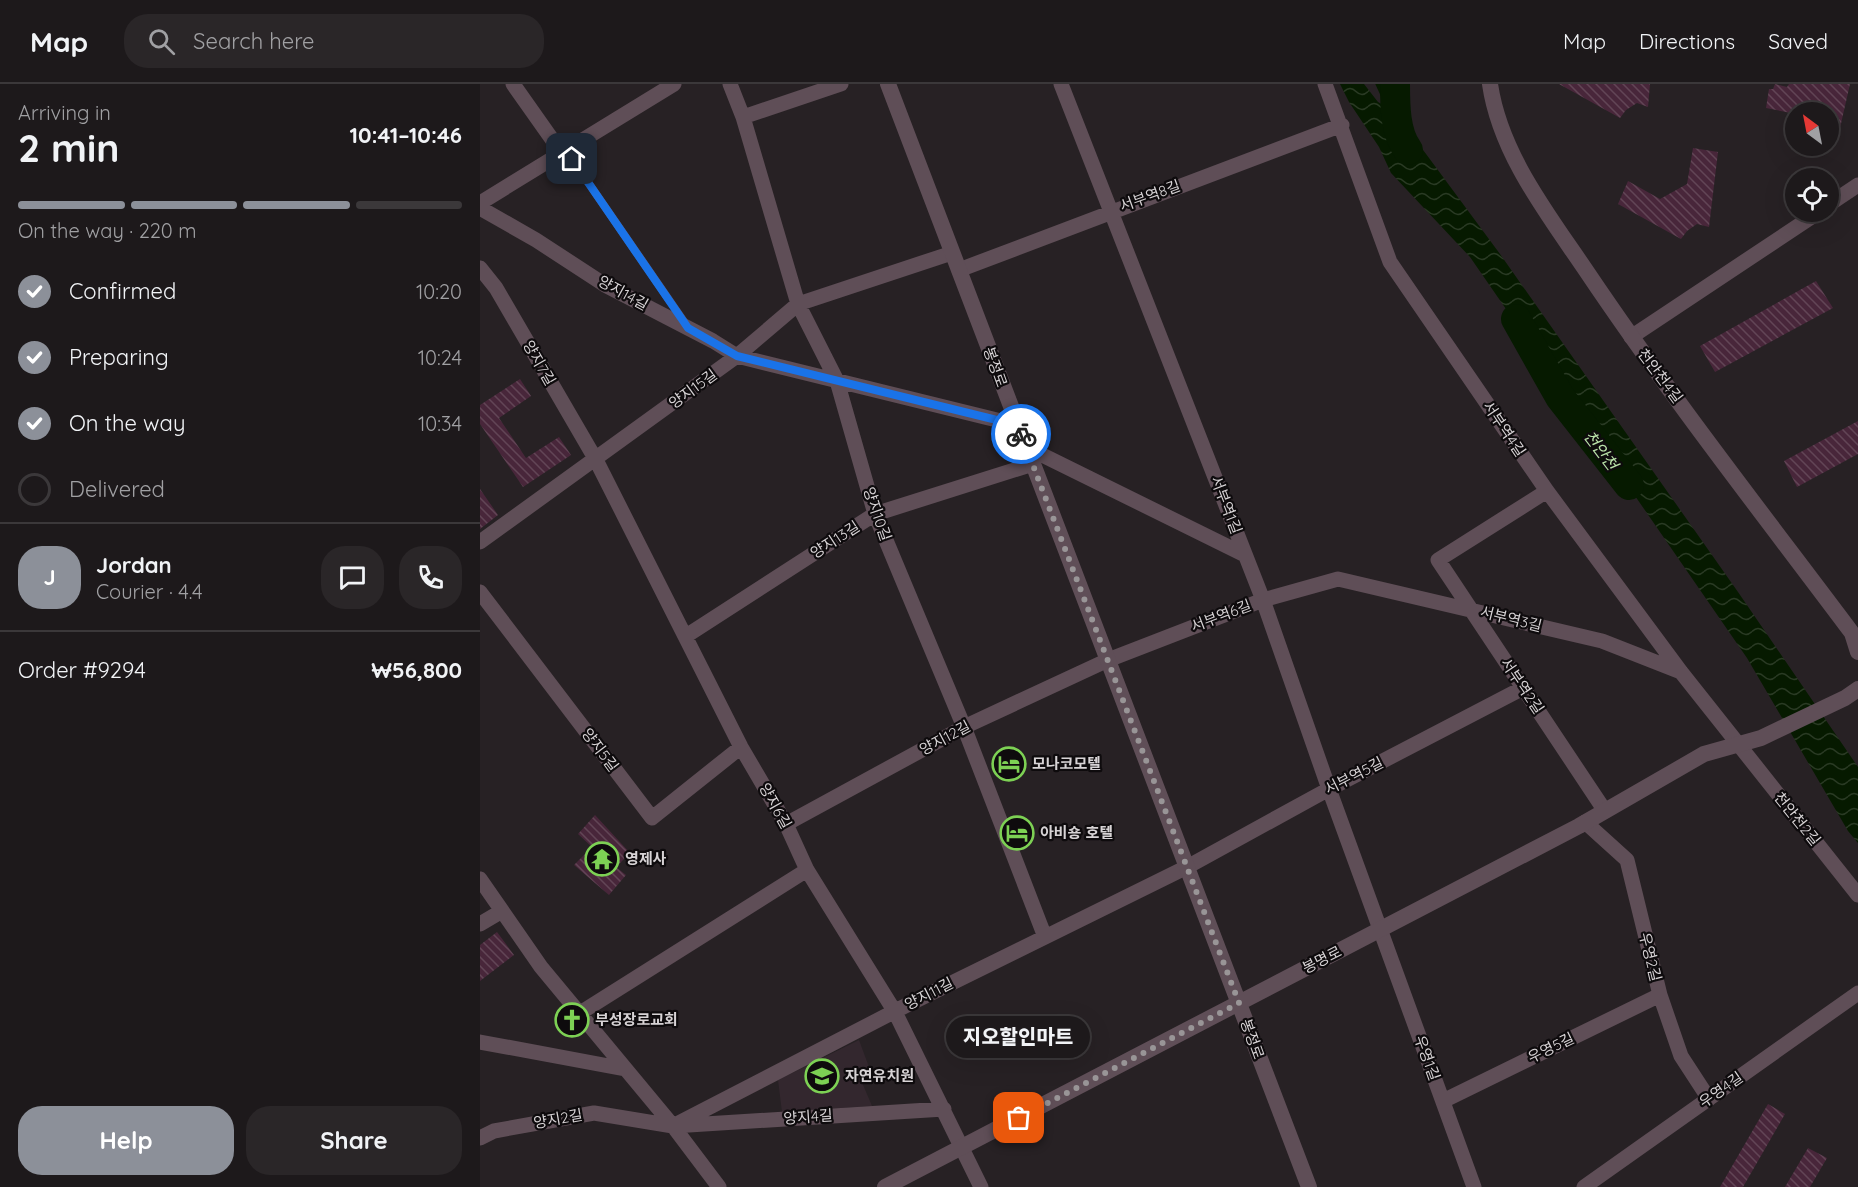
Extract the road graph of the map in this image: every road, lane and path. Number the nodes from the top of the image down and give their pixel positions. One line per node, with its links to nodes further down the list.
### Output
1 (513, 84): 11 (street)
2 (674, 84): 11 (street)
3 (730, 84): 9 (street, 양지10길)
4 (841, 84): 9 (street)
5 (888, 84): 18 (street, 봉정로)
6 (1061, 84): 16 (street, 서부역1길)
7 (1325, 84): 10 (street, 서부역4길)
8 (1490, 84): 23 (street, 천안천4길)
9 (743, 117): 21 (street, 양지10길)
10 (1342, 125): 16 (street, 서부역8길); 30 (street, 서부역4길)
11 (561, 152): 14 (street); 22 (lane)
12 (1858, 185): 13 (street)
13 (1839, 198)
14 (480, 203)
15 (480, 208): 22 (street, 양지14길)
16 (1111, 211): 20 (street, 서부역8길); 33 (street, 서부역1길)
17 (1804, 222): 23 (street)
18 (952, 253): 20 (street, 봉정로); 21 (street, 양지15길)
19 (480, 268): 28 (street, 양지7길)
20 (959, 270): 26 (street, 봉정로)
21 (798, 304): 24 (street, 양지15길); 25 (street, 양지10길)
22 (688, 328): 24 (street, 양지14길)
23 (1631, 337): 38 (street, 천안천4길)
24 (737, 356): 25 (street, 양지14길); 28 (street, 양지15길)
25 (837, 381): 26 (street, 양지14길); 31 (street, 양지10길)
26 (1017, 425): 27 (street, 봉정로)
27 (1026, 447): 29 (street, 봉정로); 33 (street)
28 (596, 460): 32 (street, 양지15길); 39 (street, 양지6길)
29 (1033, 464): 31 (street, 양지13길); 41 (street, 봉정로)
30 (1547, 491): 37 (street, 서부역2길); 42 (street, 서부역4길)
31 (875, 514): 39 (street, 양지13길); 45 (street, 양지10길)
32 (480, 542)
33 (1245, 555): 36 (street, 서부역1길)
34 (1338, 579): 36 (street, 서부역6길); 37 (street, 서부역3길)
35 (480, 592): 47 (street, 양지5길)
36 (1263, 600): 41 (street, 서부역6길); 48 (street, 서부역1길)
37 (1471, 609): 42 (street, 서부역3길); 43 (street, 서부역2길)
38 (1855, 633): 40 (street, 천안천4길)
39 (686, 636): 47 (street, 양지6길)
40 (1858, 652)
41 (1108, 660): 45 (street, 양지12길); 52 (street, 봉정로)
42 (1681, 672): 46 (street, 서부역4길)
43 (1523, 688): 48 (street, 서부역5길); 49 (street, 서부역2길)
44 (1852, 694): 46 (street, 봉명로)
45 (964, 728): 51 (street, 양지12길); 59 (street, 양지10길)
46 (1737, 744): 49 (street, 봉명로); 55 (street, 천안천2길)
47 (741, 747): 51 (street, 양지6길)
48 (1329, 789): 52 (street, 서부역5길); 58 (street, 서부역1길)
49 (1605, 811): 50 (street, 봉명로)
50 (1585, 822): 58 (street, 봉명로); 61 (street, 우영2길)
51 (786, 824): 53 (street, 양지6길)
52 (1187, 867): 59 (street, 양지11길); 62 (street, 봉정로)
53 (807, 870): 63 (street, 양지6길); 64 (street)
54 (480, 879): 56 (street)
55 (1858, 895)
56 (502, 910): 57 (street); 64 (street)
57 (480, 924)
58 (1381, 929): 62 (street, 봉명로); 68 (street, 우영1길)
59 (1045, 937): 63 (street, 양지11길)
60 (1858, 993): 67 (street, 우영4길)
61 (1660, 995): 67 (street, 우영2길); 68 (street, 우영5길)
62 (1239, 1003): 72 (street, 봉명로); 76 (street, 봉정로)
63 (895, 1012): 69 (street, 양지6길); 70 (street, 양지11길)
64 (580, 1013): 66 (street)
65 (480, 1042): 66 (street)
66 (625, 1069): 70 (street)
67 (1709, 1099): 78 (street, 우영4길)
68 (1443, 1101): 77 (street, 우영1길)
69 (944, 1109): 70 (street, 양지4길); 72 (street, 양지6길)
70 (673, 1126): 71 (street, 양지2길); 73 (street)
71 (480, 1138)
72 (963, 1147): 74 (street, 봉명로); 75 (street, 양지6길)
73 (719, 1187)
74 (885, 1187)
75 (981, 1187)
76 (1309, 1187)
77 (1474, 1187)
78 (1584, 1187)

